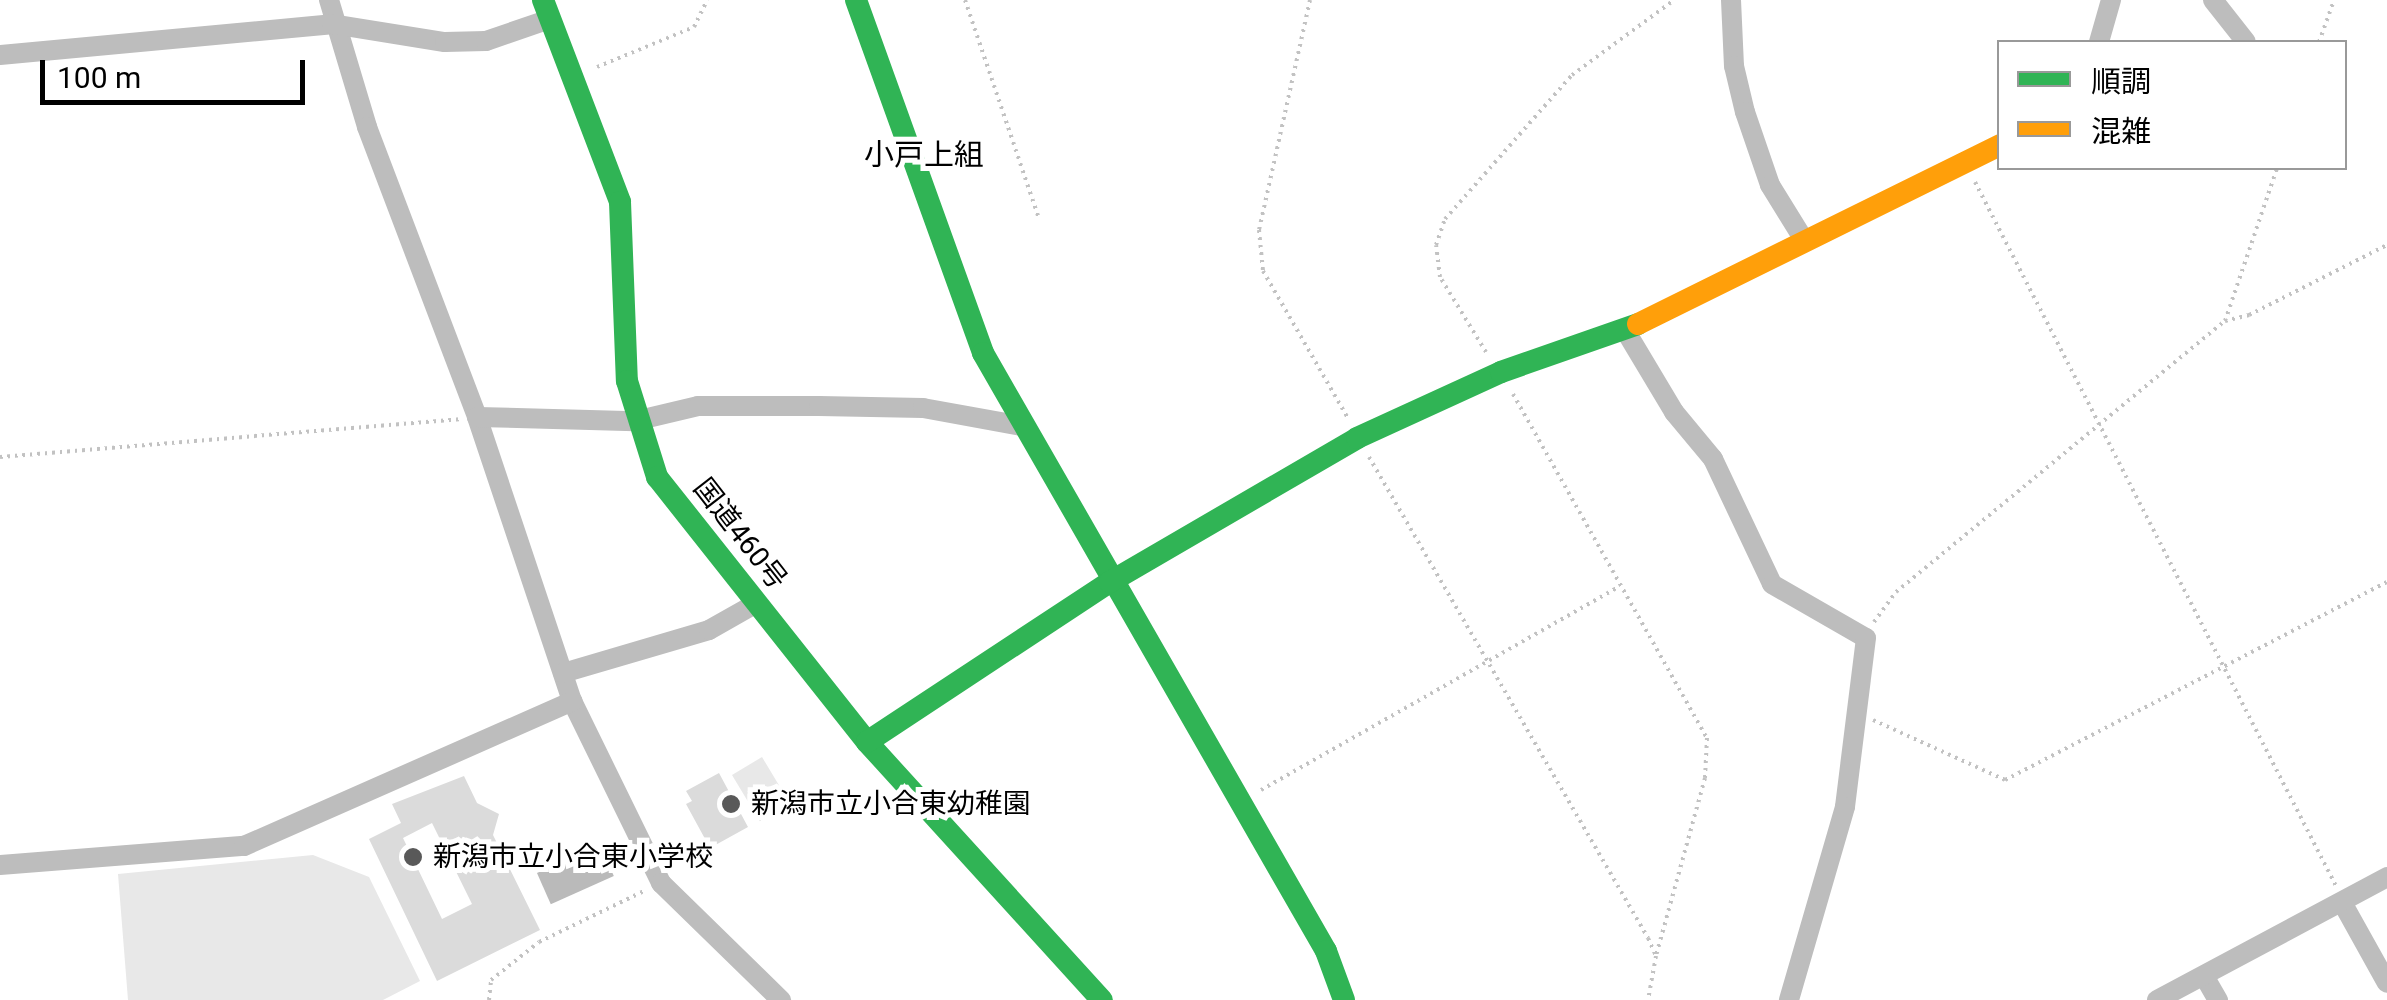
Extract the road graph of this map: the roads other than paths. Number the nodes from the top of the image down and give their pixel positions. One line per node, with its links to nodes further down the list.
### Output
1 (329, 0): 7 (street)
2 (856, 0): 16 (main road)
3 (1731, 0): 12 (street)
4 (2111, 0): 8 (street)
5 (2214, 0): 9 (street)
6 (547, 10): 7 (street); 15 (main road, 国道460号)
7 (332, 24): 10 (street); 14 (street)
8 (2100, 40)
9 (2244, 40)
10 (0, 55)
11 (1997, 147): 12 (main road)
12 (1804, 240): 13 (main road)
13 (1625, 330): 17 (main road); 30 (street)
14 (477, 417): 15 (street); 19 (street)
15 (635, 421): 16 (street); 18 (main road, 国道460号)
16 (1022, 426): 17 (main road)
17 (1110, 582): 21 (main road); 29 (main road)
18 (755, 604): 19 (street); 21 (main road, 国道460号)
19 (564, 673): 20 (street)
20 (572, 701): 22 (street); 27 (street)
21 (867, 742): 28 (main road, 国道460号)
22 (0, 865)
23 (2387, 877): 24 (street)
24 (2344, 904): 25 (street); 26 (street)
25 (2204, 976): 31 (street); 32 (street)
26 (2387, 984)
27 (782, 1000)
28 (1102, 1000)
29 (1344, 1000)
30 (1789, 1000)
31 (2157, 1000)
32 (2218, 1000)

